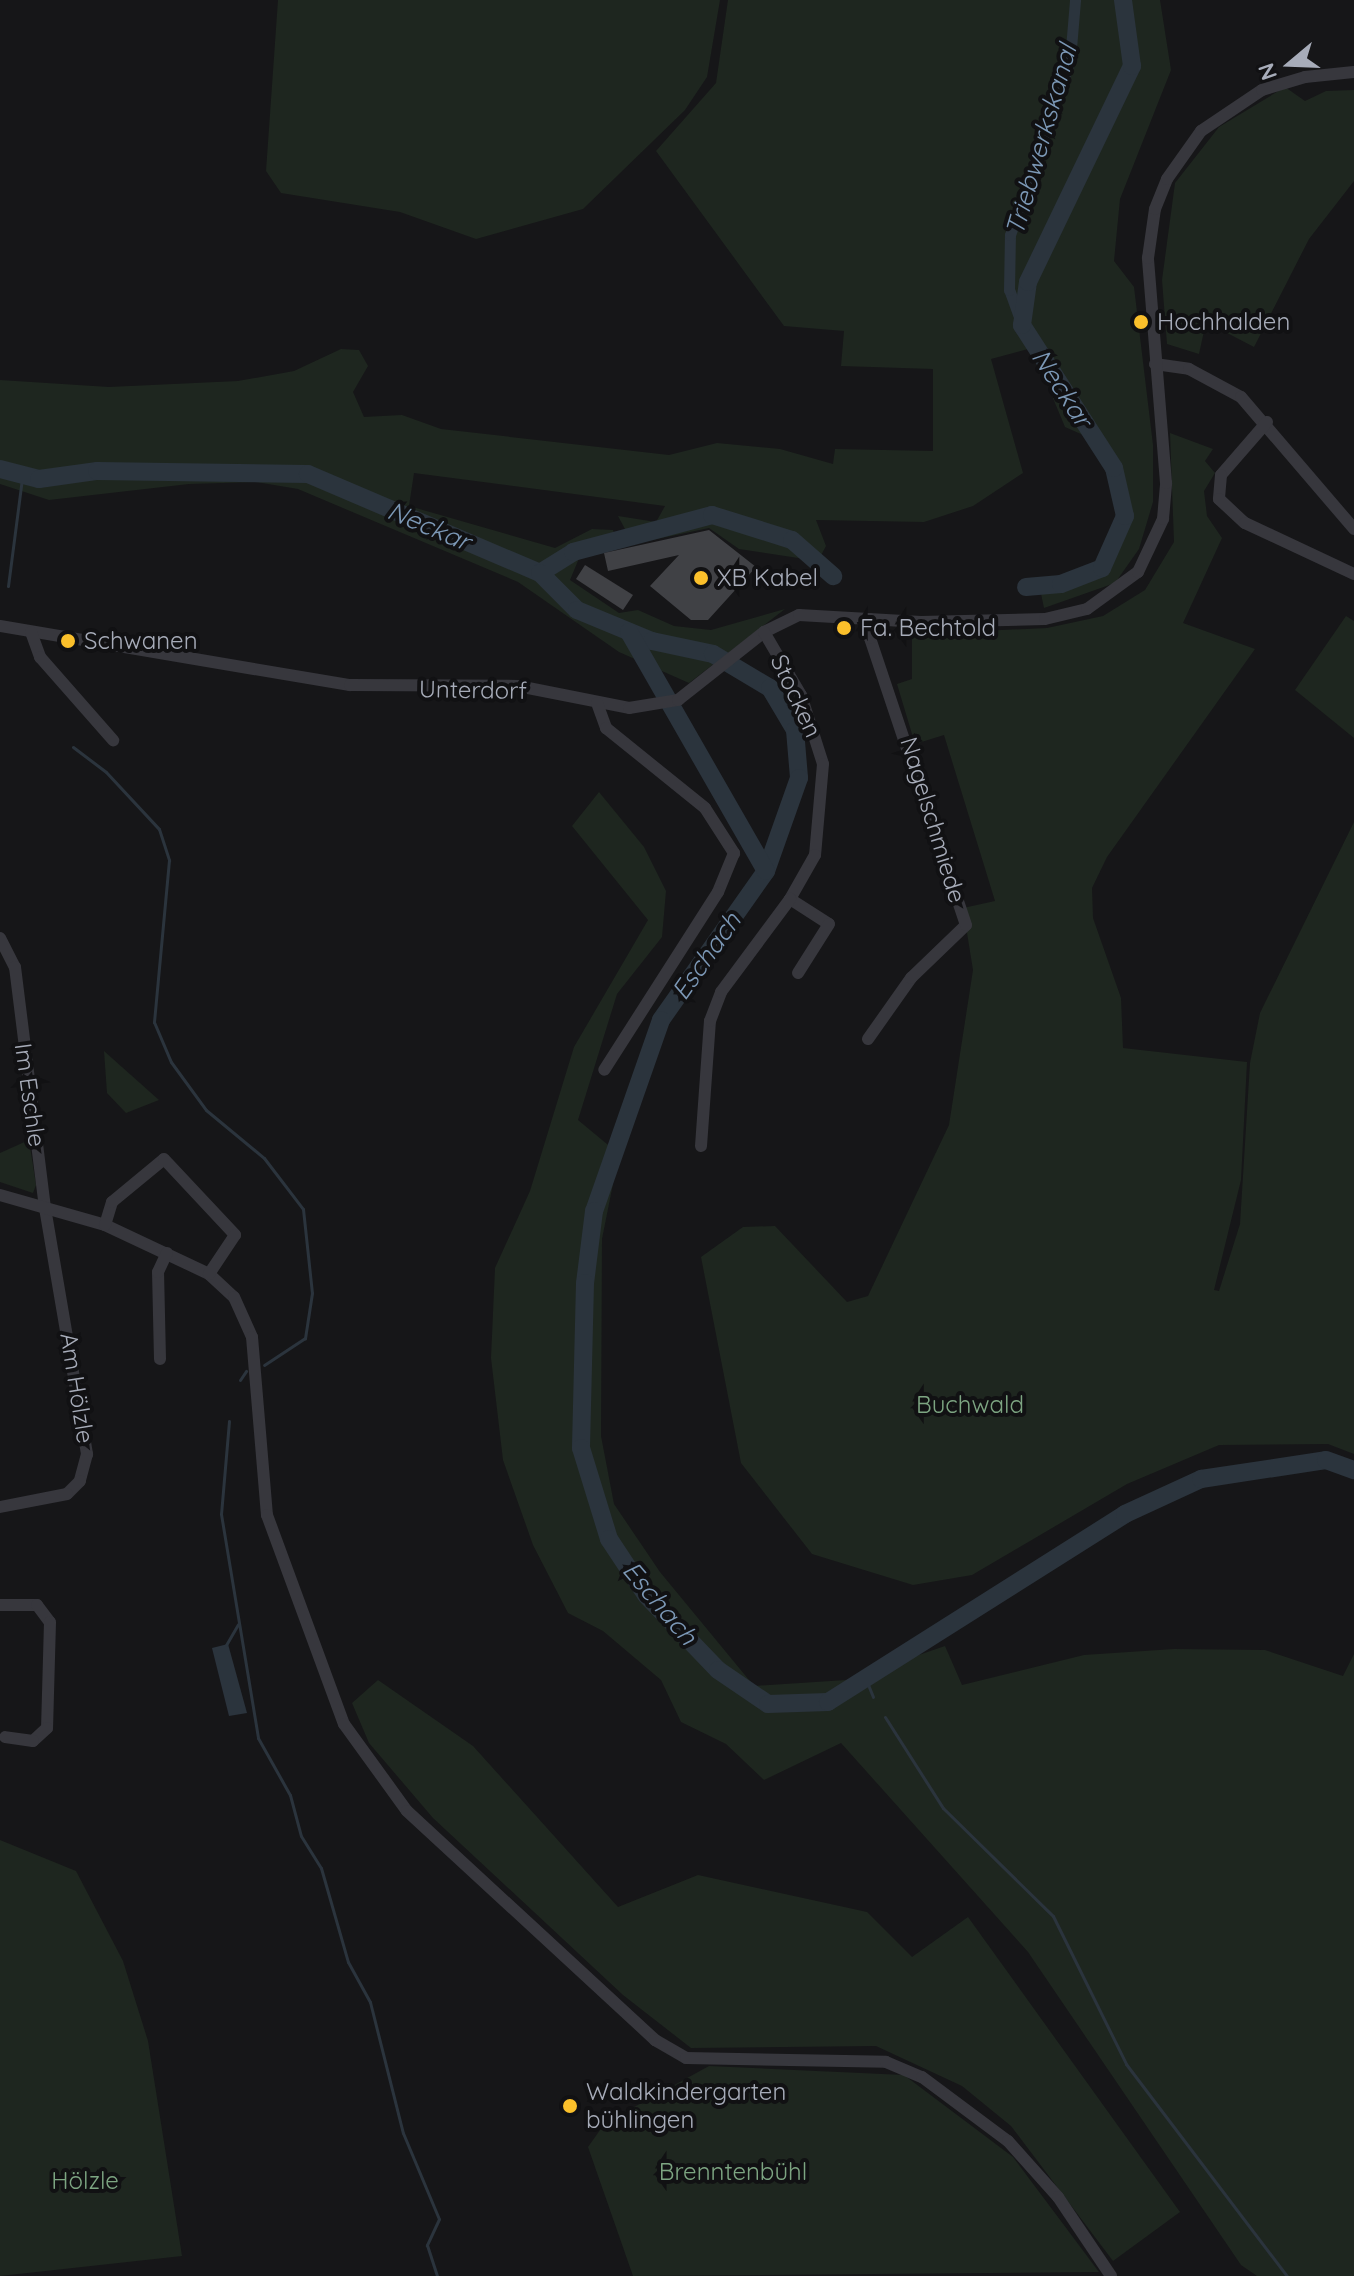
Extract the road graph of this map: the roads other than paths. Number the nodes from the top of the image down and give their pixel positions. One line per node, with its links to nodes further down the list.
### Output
1 (1354, 72): 2 (street, Unterdorf)
2 (1155, 364): 3 (street); 6 (street, Unterdorf)
3 (1267, 422): 4 (street); 5 (street)
4 (1354, 529)
5 (1354, 574)
6 (870, 619): 9 (street, Unterdorf); 15 (street, Nagelschmiede)
7 (0, 626): 8 (street, Unterdorf)
8 (31, 632): 10 (street, Unterdorf); 11 (street)
9 (764, 632): 10 (street, Unterdorf); 12 (street, Stocken)
10 (597, 703): 16 (street)
11 (113, 740)
12 (790, 899): 14 (street); 17 (street, Stocken)
13 (0, 938): 19 (street, Im Eschle)
14 (798, 973)
15 (868, 1039)
16 (604, 1070)
17 (701, 1146)
18 (0, 1195): 19 (street)
19 (45, 1208): 20 (street); 24 (street, Am Hölzle)
20 (105, 1225): 21 (street); 22 (street)
21 (167, 1253): 22 (street); 23 (street)
22 (209, 1274): 27 (street)
23 (160, 1359)
24 (0, 1507)
25 (0, 1605): 26 (street)
26 (5, 1737)
27 (1111, 2276)

